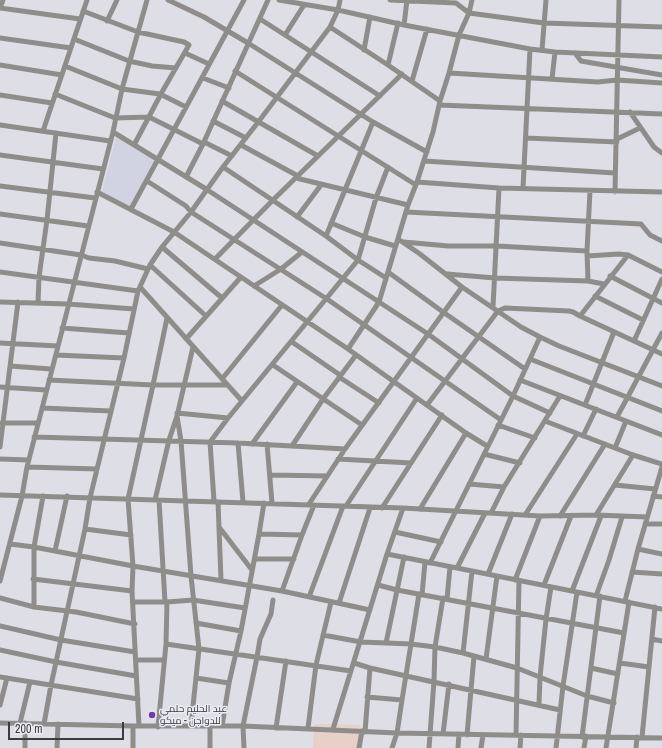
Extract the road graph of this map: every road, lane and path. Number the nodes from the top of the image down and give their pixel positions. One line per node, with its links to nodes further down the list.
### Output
1 (3, 0): 20 (street)
2 (87, 0): 17 (street)
3 (117, 0): 22 (street)
4 (147, 0): 31 (street)
5 (168, 0): 30 (street)
6 (244, 0): 30 (street)
7 (268, 0): 21 (street)
8 (279, 0): 15 (street)
9 (340, 0): 16 (street)
10 (390, 0): 11 (street)
11 (406, 0): 18 (street); 25 (street)
12 (472, 0): 18 (street)
13 (546, 0): 24 (street)
14 (618, 0): 26 (street)
15 (304, 5): 16 (street); 32 (street)
16 (338, 10): 19 (street); 27 (street)
17 (83, 11): 20 (street); 22 (street)
18 (469, 13): 24 (street); 33 (street)
19 (370, 17): 23 (street); 39 (street)
20 (80, 19): 35 (street)
21 (260, 19): 32 (street); 36 (street)
22 (107, 21): 31 (street)
23 (398, 23): 25 (street); 49 (street)
24 (544, 23): 26 (street); 40 (street)
25 (404, 25): 29 (street)
26 (618, 25): 28 (street); 45 (street)
27 (330, 27): 39 (street); 41 (street)
28 (662, 27)
29 (427, 29): 33 (street); 64 (street)
30 (227, 31): 36 (street); 48 (street)
31 (138, 32): 43 (street); 47 (street)
32 (285, 35): 41 (street)
33 (459, 35): 38 (street); 57 (street)
34 (0, 38): 37 (street)
35 (74, 39): 37 (street); 47 (street)
36 (248, 42): 54 (street); 55 (street)
37 (71, 48): 51 (street)
38 (530, 49): 40 (street); 61 (street)
39 (364, 50): 49 (street)
40 (542, 50): 42 (street)
41 (312, 51): 55 (street); 71 (street)
42 (555, 52): 44 (street); 62 (street)
43 (185, 53): 48 (street); 53 (street)
44 (575, 53): 45 (street); 52 (street)
45 (618, 56): 46 (street); 52 (street)
46 (662, 57)
47 (129, 61): 53 (street); 67 (street)
48 (209, 64): 60 (street)
49 (388, 64): 56 (street)
50 (0, 65): 58 (street)
51 (65, 66): 58 (street); 67 (street)
52 (618, 66): 59 (street); 63 (street)
53 (176, 68): 69 (street)
54 (235, 71): 66 (street); 72 (street)
55 (295, 73): 72 (street); 80 (street)
56 (402, 74): 64 (street); 71 (street)
57 (449, 74): 61 (street); 75 (street)
58 (62, 75): 68 (street)
59 (662, 75)
60 (203, 78): 66 (street); 76 (street)
61 (528, 78): 62 (street); 77 (street)
62 (552, 79): 63 (street)
63 (617, 80): 65 (street); 78 (street)
64 (412, 81): 75 (street)
65 (662, 83)
66 (229, 88): 73 (street)
67 (122, 89): 69 (street); 83 (street)
68 (55, 94): 74 (street); 83 (street)
69 (160, 94): 76 (street); 82 (street)
70 (0, 95): 74 (street)
71 (380, 96): 80 (street)
72 (277, 98): 85 (street); 93 (street)
73 (222, 101): 84 (street); 85 (street)
74 (52, 103): 89 (street)
75 (440, 103): 77 (street); 102 (street)
76 (186, 107): 90 (street)
77 (527, 108): 78 (street); 95 (street)
78 (617, 112): 79 (street); 96 (street)
79 (630, 112): 81 (street); 88 (street)
80 (361, 114): 86 (street); 93 (street)
81 (662, 114)
82 (149, 116): 83 (street); 90 (street); 99 (street)
83 (115, 118): 91 (street)
84 (213, 121): 94 (street); 98 (street)
85 (260, 121): 94 (street); 106 (street)
86 (373, 122): 101 (street); 102 (street)
87 (0, 125): 89 (street)
88 (640, 128): 96 (street); 103 (street)
89 (42, 131): 92 (street)
90 (175, 131): 98 (street); 107 (street)
91 (112, 132): 97 (street); 99 (street)
92 (56, 133): 97 (street); 109 (street)
93 (338, 136): 101 (street); 106 (street)
94 (246, 138): 100 (street)
95 (526, 138): 96 (street); 112 (street)
96 (617, 140): 114 (street)
97 (110, 141): 113 (street)
98 (203, 143): 105 (street); 115 (street)
99 (134, 145): 107 (street)
100 (241, 145): 105 (street); 116 (street)
101 (361, 152): 111 (street); 125 (street)
102 (427, 152): 108 (street)
103 (662, 153)
104 (0, 155): 109 (street)
105 (232, 156): 110 (street)
106 (318, 156): 116 (street)
107 (158, 161): 115 (street); 117 (street)
108 (424, 161): 112 (street); 118 (street)
109 (53, 163): 113 (street); 127 (street)
110 (223, 167): 124 (street); 132 (street)
111 (388, 167): 118 (street); 131 (street)
112 (524, 168): 114 (street); 123 (street)
113 (103, 169): 130 (street)
114 (616, 173): 128 (street)
115 (186, 177): 124 (street)
116 (297, 177): 119 (street); 132 (street)
117 (147, 181): 134 (street); 135 (street)
118 (416, 183): 122 (street); 133 (street)
119 (321, 185): 125 (street); 138 (street)
120 (0, 186): 127 (street)
121 (662, 186): 129 (street)
122 (499, 188): 123 (street); 139 (street)
123 (523, 188): 126 (street)
124 (206, 189): 135 (street); 141 (street)
125 (344, 191): 131 (street); 143 (street)
126 (590, 191): 128 (street); 142 (street)
127 (50, 192): 130 (street); 140 (street)
128 (615, 192): 129 (street)
129 (662, 192)
130 (96, 195): 134 (street); 144 (street)
131 (376, 198): 133 (street); 147 (street)
132 (273, 200): 138 (street); 141 (street)
133 (408, 205): 136 (street)
134 (131, 210): 145 (street)
135 (191, 212): 145 (street); 149 (street)
136 (406, 212): 139 (street); 148 (street)
137 (0, 214): 140 (street)
138 (297, 217): 146 (street)
139 (498, 218): 142 (street); 154 (street)
140 (47, 220): 144 (street); 156 (street)
141 (253, 221): 149 (street); 157 (street)
142 (588, 221): 150 (street); 159 (street)
143 (331, 224): 146 (street); 147 (street)
144 (88, 226): 158 (street)
145 (174, 232): 155 (street); 161 (street)
146 (326, 236): 162 (street)
147 (365, 237): 153 (street); 162 (street)
148 (398, 239): 151 (street); 153 (street)
149 (234, 240): 161 (street); 164 (street)
150 (662, 241)
151 (404, 242): 154 (street); 168 (street)
152 (0, 243): 156 (street)
153 (395, 246): 166 (street)
154 (497, 246): 159 (street); 173 (street)
155 (162, 247): 163 (street); 183 (street)
156 (43, 250): 158 (street); 170 (street)
157 (302, 252): 164 (street); 175 (street)
158 (81, 254): 163 (street); 177 (street)
159 (587, 254): 160 (street); 176 (street)
160 (628, 255): 167 (street); 169 (street)
161 (216, 259): 171 (street)
162 (358, 260): 172 (street); 175 (street)
163 (149, 267): 181 (street); 197 (street)
164 (281, 269): 179 (street); 185 (street)
165 (0, 272): 170 (street)
166 (388, 272): 172 (street); 196 (street)
167 (662, 272)
168 (446, 274): 173 (street); 180 (street)
169 (610, 276): 178 (street); 184 (street)
170 (39, 277): 177 (street); 189 (street)
171 (241, 277): 179 (street); 183 (street)
172 (386, 278): 188 (street)
173 (495, 278): 176 (street); 193 (street)
174 (662, 279): 184 (street)
175 (343, 280): 185 (street); 188 (street)
176 (588, 281): 178 (street)
177 (73, 282): 181 (street); 191 (street)
178 (604, 284): 182 (street)
179 (254, 286): 192 (street)
180 (462, 287): 193 (street); 196 (street)
181 (139, 289): 194 (street); 199 (street)
182 (595, 296): 198 (street); 200 (street)
183 (222, 298): 197 (street)
184 (653, 298): 190 (street); 200 (street)
185 (327, 299): 201 (street); 202 (street)
186 (0, 302): 187 (street)
187 (18, 302): 189 (street); 214 (street)
188 (379, 302): 202 (street); 207 (street)
189 (38, 303): 191 (street)
190 (662, 303)
191 (68, 304): 194 (street); 203 (street)
192 (282, 305): 201 (street); 233 (street)
193 (493, 307): 195 (street)
194 (134, 309): 206 (street)
195 (498, 311): 198 (street); 208 (street); 209 (street)
196 (443, 312): 207 (street); 208 (street)
197 (206, 316): 210 (street)
198 (580, 316): 204 (street)
199 (167, 318): 210 (street); 241 (street)
200 (643, 320): 211 (street)
201 (308, 321): 212 (street); 217 (street)
202 (364, 326): 217 (street); 222 (street)
203 (62, 328): 206 (street); 215 (street)
204 (614, 332): 211 (street); 226 (street)
205 (662, 332): 218 (street)
206 (129, 333): 223 (street)
207 (428, 334): 222 (street); 225 (street)
208 (479, 337): 225 (street); 230 (street)
209 (540, 338): 224 (street); 226 (street)
210 (186, 339): 216 (street)
211 (634, 341): 218 (street)
212 (292, 342): 227 (street); 231 (street)
213 (0, 343): 214 (street)
214 (12, 343): 215 (street); 228 (street)
215 (58, 346): 219 (street)
216 (193, 347): 233 (street); 242 (street)
217 (348, 349): 221 (street)
218 (652, 350): 220 (street); 232 (street)
219 (56, 354): 223 (street); 229 (street)
220 (662, 354)
221 (356, 355): 231 (street); 237 (street)
222 (411, 357): 237 (street); 238 (street)
223 (124, 358): 239 (street)
224 (530, 359): 230 (street); 240 (street)
225 (463, 360): 238 (street); 248 (street)
226 (603, 362): 232 (street); 240 (street)
227 (273, 365): 236 (street); 253 (street)
228 (10, 366): 229 (street); 246 (street)
229 (51, 369): 234 (street)
230 (525, 369): 235 (street)
231 (340, 376): 252 (street); 254 (street)
232 (638, 376): 244 (street); 250 (street)
233 (222, 378): 243 (street)
234 (49, 380): 239 (street); 247 (street)
235 (520, 380): 248 (street); 249 (street)
236 (297, 382): 252 (street); 284 (street)
237 (393, 382): 251 (street); 254 (street)
238 (445, 382): 255 (street); 268 (street)
239 (117, 384): 241 (street); 259 (street)
240 (594, 384): 250 (street); 256 (street)
241 (154, 385): 242 (street); 279 (street)
242 (183, 385): 243 (street); 262 (street)
243 (227, 385): 253 (street)
244 (662, 386)
245 (0, 387): 246 (street)
246 (7, 388): 247 (street); 269 (street)
247 (46, 390): 257 (street)
248 (513, 396): 261 (street); 268 (street)
249 (560, 396): 256 (street); 261 (street)
250 (627, 397): 260 (street); 264 (street)
251 (417, 398): 255 (street); 297 (street)
252 (323, 399): 271 (street); 287 (street)
253 (242, 401): 265 (street)
254 (379, 403): 271 (street)
255 (427, 405): 263 (street)
256 (585, 405): 258 (street)
257 (42, 408): 259 (street); 270 (street)
258 (596, 409): 264 (street); 275 (street)
259 (110, 411): 277 (street)
260 (662, 411)
261 (550, 413): 267 (street)
262 (177, 415): 265 (street); 280 (street); 281 (street)
263 (442, 415): 272 (street); 298 (street)
264 (617, 417): 266 (street)
265 (228, 418): 282 (street)
266 (626, 420): 274 (street); 290 (street)
267 (545, 421): 273 (street); 278 (street)
268 (500, 422): 278 (street); 288 (street)
269 (1, 423): 270 (street); 289 (street)
270 (38, 423): 276 (street)
271 (362, 426): 291 (street)
272 (466, 433): 288 (street); 329 (street)
273 (577, 434): 275 (street); 333 (street)
274 (662, 435)
275 (583, 436): 286 (street)
276 (34, 437): 277 (street); 296 (street)
277 (104, 438): 279 (street); 303 (street)
278 (535, 438): 299 (street)
279 (141, 440): 280 (street); 317 (street)
280 (169, 440): 281 (street); 318 (street)
281 (181, 441): 282 (street); 319 (street)
282 (210, 442): 283 (street); 320 (street)
283 (238, 443): 284 (street); 321 (street)
284 (252, 444): 285 (street)
285 (267, 444): 287 (street); 304 (street)
286 (605, 444): 290 (street); 335 (street)
287 (292, 446): 291 (street)
288 (487, 446): 292 (street)
289 (0, 447)
290 (614, 448): 293 (street)
291 (345, 449): 295 (street)
292 (484, 454): 299 (street); 306 (street)
293 (633, 455): 300 (street); 307 (street)
294 (0, 459): 296 (street)
295 (338, 459): 297 (street); 305 (street)
296 (28, 460): 301 (street)
297 (374, 461): 298 (street); 325 (street)
298 (411, 463): 327 (street)
299 (520, 463): 308 (street)
300 (662, 464)
301 (27, 466): 303 (street); 311 (street)
302 (662, 468): 309 (street)
303 (97, 469): 316 (street)
304 (270, 475): 305 (street); 323 (street)
305 (327, 476): 324 (street)
306 (469, 484): 308 (street); 330 (street)
307 (615, 485): 309 (street); 337 (street)
308 (504, 487): 331 (street)
309 (655, 489): 314 (street)
310 (0, 494): 311 (street)
311 (22, 496): 312 (street); 349 (street)
312 (43, 496): 313 (street); 350 (street)
313 (67, 496): 316 (street); 352 (street)
314 (653, 496): 315 (street); 339 (street)
315 (662, 497)
316 (90, 498): 317 (street); 343 (street)
317 (128, 499): 318 (street); 346 (street)
318 (157, 500): 319 (street); 365 (street)
319 (185, 500): 320 (street); 370 (street)
320 (216, 502): 321 (street); 342 (street)
321 (243, 502): 322 (street)
322 (264, 503): 323 (street); 345 (street)
323 (272, 503): 324 (street)
324 (312, 504): 325 (street); 347 (street)
325 (344, 506): 326 (street); 387 (street)
326 (370, 508): 327 (street); 396 (street)
327 (382, 508): 328 (street)
328 (403, 508): 329 (street); 344 (street)
329 (420, 509): 330 (street)
330 (456, 510): 331 (street); 348 (street)
331 (488, 512): 332 (street); 363 (street)
332 (512, 514): 333 (street); 368 (street)
333 (525, 515): 334 (street)
334 (540, 516): 335 (street); 374 (street)
335 (560, 516): 336 (street)
336 (571, 516): 337 (street); 378 (street)
337 (598, 516): 338 (street); 384 (street)
338 (622, 517): 339 (street); 386 (street)
339 (647, 518): 340 (street)
340 (645, 524): 341 (street); 351 (street)
341 (662, 524)
342 (219, 527): 364 (street); 373 (street)
343 (85, 529): 346 (street); 355 (street)
344 (394, 532): 348 (street); 353 (street)
345 (259, 534): 347 (street); 358 (street)
346 (131, 535): 361 (street)
347 (302, 535): 359 (street)
348 (440, 542): 360 (street)
349 (10, 544): 350 (street); 357 (street)
350 (34, 547): 352 (street); 372 (street)
351 (638, 549): 354 (street); 367 (street)
352 (55, 551): 355 (street)
353 (387, 554): 356 (street); 377 (street)
354 (662, 554)
355 (79, 555): 361 (street); 376 (street)
356 (404, 557): 360 (street); 381 (street)
357 (3, 558): 375 (street)
358 (255, 559): 359 (street); 364 (street)
359 (294, 559): 383 (street)
360 (428, 562): 362 (street); 385 (street)
361 (133, 566): 365 (street); 382 (street)
362 (450, 567): 363 (street); 389 (street)
363 (457, 568): 366 (street)
364 (252, 570): 379 (street)
365 (163, 571): 370 (street); 393 (street)
366 (472, 571): 368 (street); 397 (street)
367 (632, 572): 369 (street); 395 (street)
368 (488, 574): 371 (street)
369 (662, 574)
370 (191, 576): 373 (street); 390 (street)
371 (497, 576): 374 (street); 401 (street)
372 (33, 579): 376 (street); 398 (street)
373 (221, 580): 379 (street)
374 (517, 580): 378 (street); 405 (street)
375 (0, 582)
376 (73, 584): 382 (street); 404 (street)
377 (378, 585): 381 (street); 403 (street)
378 (544, 585): 380 (street)
379 (249, 586): 383 (street); 400 (street)
380 (551, 587): 384 (street); 406 (street)
381 (398, 590): 385 (street); 419 (street)
382 (132, 591): 392 (street)
383 (282, 591): 387 (street)
384 (574, 591): 386 (street); 409 (street)
385 (421, 594): 389 (street); 421 (street)
386 (598, 596): 395 (street); 411 (street)
387 (309, 597): 394 (street)
388 (0, 598): 398 (street)
389 (445, 598): 397 (street); 422 (street)
390 (193, 600): 393 (street); 400 (street); 407 (street)
391 (273, 600): 429 (street)
392 (133, 602): 393 (street); 408 (street)
393 (166, 602): 420 (street)
394 (331, 602): 396 (street); 414 (street)
395 (627, 602): 399 (street); 413 (street)
396 (338, 603): 403 (street)
397 (469, 603): 401 (street); 426 (street)
398 (34, 607): 404 (street)
399 (655, 607): 402 (street); 415 (street)
400 (245, 608): 412 (street)
401 (492, 608): 405 (street); 430 (street)
402 (662, 609)
403 (370, 610): 418 (street)
404 (67, 612): 408 (street); 416 (street)
405 (518, 614): 406 (street); 440 (street)
406 (546, 619): 409 (street); 447 (street)
407 (196, 623): 412 (street); 423 (street)
408 (135, 624): 425 (street)
409 (571, 624): 411 (street); 455 (street)
410 (0, 626): 416 (street)
411 (596, 629): 413 (street); 441 (street)
412 (241, 631): 427 (street)
413 (624, 633): 436 (street)
414 (323, 635): 418 (street); 437 (street)
415 (652, 639): 417 (street); 438 (street)
416 (61, 640): 425 (street); 434 (street)
417 (662, 640)
418 (360, 642): 419 (street); 435 (street)
419 (386, 642): 421 (street)
420 (166, 644): 423 (street); 432 (street)
421 (411, 644): 422 (street); 444 (street)
422 (435, 647): 426 (street); 450 (street)
423 (199, 649): 427 (street); 449 (street)
424 (0, 650): 434 (street)
425 (135, 652): 431 (street)
426 (463, 653): 428 (street)
427 (236, 654): 429 (street); 452 (street)
428 (474, 656): 430 (street); 456 (street)
429 (257, 657): 433 (street); 475 (street)
430 (486, 659): 440 (street)
431 (136, 660): 432 (street); 445 (street)
432 (164, 660): 472 (street)
433 (286, 661): 437 (street); 476 (street)
434 (56, 662): 445 (street); 454 (street)
435 (354, 663): 439 (street); 442 (street)
436 (620, 663): 438 (street); 443 (street)
437 (316, 665): 442 (street); 477 (street)
438 (649, 667): 490 (street)
439 (370, 668): 444 (street); 458 (street)
440 (517, 668): 447 (street); 460 (street)
441 (591, 668): 443 (street); 457 (street)
442 (351, 671): 478 (street)
443 (618, 674): 462 (street)
444 (406, 675): 450 (street); 461 (street)
445 (136, 676): 459 (street)
446 (0, 677): 448 (street)
447 (540, 677): 455 (street); 463 (street)
448 (7, 678): 451 (street); 464 (street)
449 (196, 678): 452 (street); 470 (street)
450 (434, 681): 453 (street); 481 (street)
451 (30, 682): 454 (street); 467 (street)
452 (229, 683): 474 (street)
453 (449, 684): 456 (street); 482 (street)
454 (51, 685): 459 (street); 468 (street)
455 (563, 686): 457 (street); 465 (street)
456 (470, 689): 460 (street); 484 (street)
457 (587, 696): 462 (street); 488 (street)
458 (367, 697): 461 (street); 479 (street)
459 (138, 699): 471 (street)
460 (517, 699): 463 (street); 486 (street)
461 (402, 700): 480 (street)
462 (614, 703): 489 (street)
463 (540, 704): 465 (street)
464 (0, 705)
465 (560, 710): 487 (street)
466 (0, 723): 467 (street)
467 (23, 723): 468 (street); 492 (street)
468 (44, 724): 469 (street)
469 (58, 724): 471 (street); 493 (street)
470 (191, 725): 472 (street); 473 (street)
471 (136, 726): 472 (street); 494 (street)
472 (158, 726)
473 (210, 726): 474 (street); 495 (street)
474 (222, 726): 475 (street)
475 (243, 726): 476 (street); 496 (street)
476 (276, 728): 477 (street)
477 (308, 728): 478 (street)
478 (333, 730): 479 (street)
479 (364, 732): 480 (street); 497 (street)
480 (397, 733): 481 (street); 498 (street)
481 (430, 734): 482 (street); 499 (street)
482 (443, 734): 483 (street)
483 (459, 734): 484 (street); 500 (street)
484 (467, 734): 485 (street)
485 (483, 735): 486 (street); 501 (street)
486 (518, 735): 487 (street); 502 (street)
487 (557, 736): 488 (street); 503 (street)
488 (584, 736): 489 (street); 504 (street)
489 (608, 737): 490 (street); 505 (street)
490 (640, 737): 491 (street); 506 (street)
491 (662, 738)
492 (25, 748)
493 (57, 748)
494 (133, 748)
495 (210, 748)
496 (244, 748)
497 (359, 748)
498 (392, 748)
499 (429, 748)
500 (458, 748)
501 (481, 748)
502 (520, 748)
503 (556, 748)
504 (584, 748)
505 (606, 748)
506 (636, 748)

